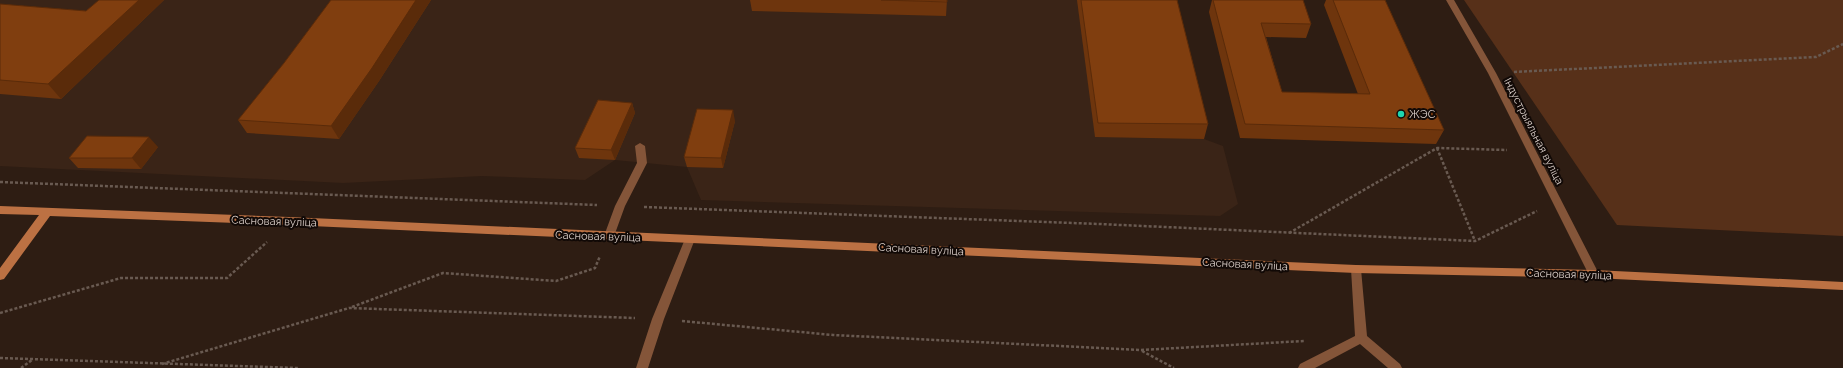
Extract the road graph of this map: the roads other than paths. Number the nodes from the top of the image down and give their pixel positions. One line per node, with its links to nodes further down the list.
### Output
1 (1450, 0): 8 (street, Індустрыяльная вуліца)
2 (640, 146): 5 (street)
3 (0, 210): 4 (street, Сасновая вуліца)
4 (47, 212): 5 (street, Сасновая вуліца); 9 (street)
5 (609, 236): 6 (street, Сасновая вуліца)
6 (690, 239): 7 (street, Сасновая вуліца); 12 (street)
7 (1356, 269): 8 (street, Сасновая вуліца); 11 (street)
8 (1594, 274): 10 (street, Сасновая вуліца)
9 (0, 276)
10 (1843, 286)
11 (1361, 338): 13 (street); 14 (street)
12 (642, 368)
13 (1304, 368)
14 (1396, 368)

